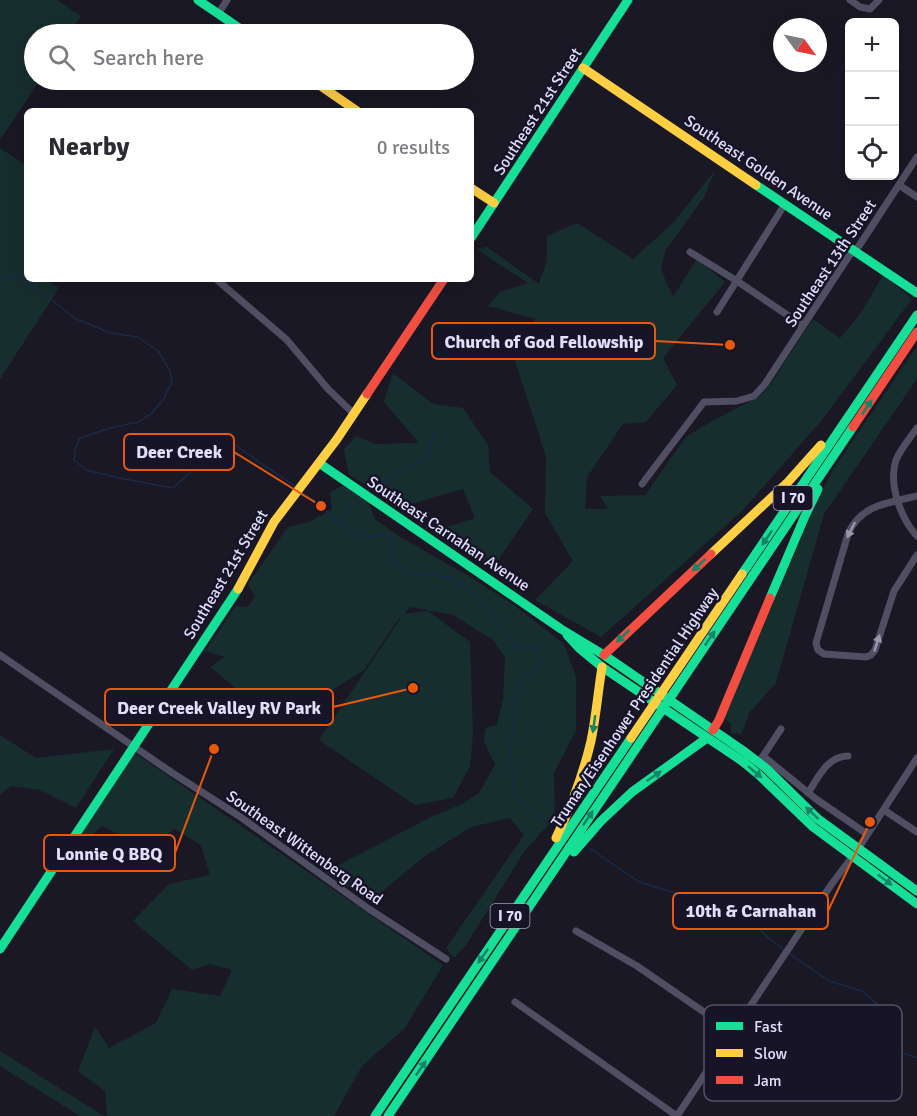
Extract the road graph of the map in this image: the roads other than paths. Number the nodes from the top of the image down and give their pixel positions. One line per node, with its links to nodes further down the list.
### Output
1 (198, 0): 6 (main road)
2 (227, 0): 6 (street)
3 (628, 0): 8 (main road, Southeast 21st Street)
4 (850, 0): 5 (street)
5 (879, 0)
6 (218, 14): 7 (main road)
7 (233, 24)
8 (583, 68): 15 (main road, Southeast 21st Street); 16 (main road, Southeast Golden Avenue)
9 (327, 90): 10 (main road)
10 (353, 108)
11 (917, 157): 12 (street, Southeast 13th Street)
12 (899, 185): 14 (street); 18 (street, Southeast 13th Street)
13 (474, 190): 15 (main road)
14 (917, 197)
15 (494, 203): 17 (main road, Southeast 21st Street)
16 (785, 204): 18 (main road, Southeast Golden Avenue); 20 (street)
17 (474, 233)
18 (854, 250): 23 (main road, Southeast Golden Avenue); 26 (street, Southeast 13th Street)
19 (690, 252): 20 (street)
20 (737, 281): 24 (street); 26 (street)
21 (219, 282): 29 (street)
22 (442, 282): 29 (main road, Southeast 21st Street)
23 (913, 290)
24 (717, 312)
25 (917, 315): 28 (main road, Truman/Eisenhower Presidential Highway / I 70)
26 (802, 325): 33 (street, Southeast 13th Street)
27 (917, 332): 30 (main road, Truman/Eisenhower Presidential Highway / I 70, one-way to 27)
28 (881, 368): 40 (main road, one-way to 40); 42 (main road, Truman/Eisenhower Presidential Highway / I 70, one-way to 42)
29 (354, 414): 32 (main road, Southeast 21st Street)
30 (855, 424): 42 (main road, Truman/Eisenhower Presidential Highway / I 70, one-way to 30); 45 (main road)
31 (917, 428): 35 (street)
32 (319, 463): 38 (main road, Southeast Carnahan Avenue); 46 (main road, Southeast 21st Street)
33 (642, 484)
34 (917, 496): 35 (street)
35 (898, 501): 36 (street); 37 (street, one-way to 37)
36 (917, 536)
37 (917, 555)
38 (561, 629): 40 (main road, Southeast Carnahan Avenue); 41 (main road, Southeast Carnahan Avenue)
39 (0, 655): 46 (street, Southeast Wittenberg Road)
40 (604, 655): 41 (main road); 45 (main road, Southeast Carnahan Avenue)
41 (602, 667): 45 (main road, Southeast Carnahan Avenue); 56 (main road, one-way to 56)
42 (674, 683): 43 (main road, Truman/Eisenhower Presidential Highway / I 70)
43 (650, 719): 56 (main road, Truman/Eisenhower Presidential Highway / I 70); 58 (main road, Truman/Eisenhower Presidential Highway / I 70, one-way to 43)
44 (782, 729): 49 (street)
45 (710, 734): 49 (main road); 54 (main road, one-way to 54); 58 (main road, one-way to 45)
46 (134, 746): 60 (main road, Southeast 21st Street); 61 (street, Southeast Wittenberg Road)
47 (848, 756): 50 (street)
48 (917, 758): 51 (street)
49 (761, 759): 50 (street); 54 (main road, one-way to 49)
50 (808, 793): 53 (street)
51 (884, 810): 52 (street); 53 (street)
52 (917, 832)
53 (867, 834): 54 (street)
54 (855, 853): 55 (main road); 57 (main road, one-way to 57); 63 (street)
55 (917, 891)
56 (524, 897): 66 (main road, Truman/Eisenhower Presidential Highway / I 70, one-way to 66)
57 (917, 904)
58 (516, 926): 67 (main road, Truman/Eisenhower Presidential Highway / I 70, one-way to 58)
59 (576, 931): 64 (street)
60 (0, 949)
61 (446, 959)
62 (515, 1002): 68 (street)
63 (751, 1005)
64 (704, 1012)
65 (704, 1076): 68 (street)
66 (375, 1116)
67 (388, 1116)
68 (677, 1116)

